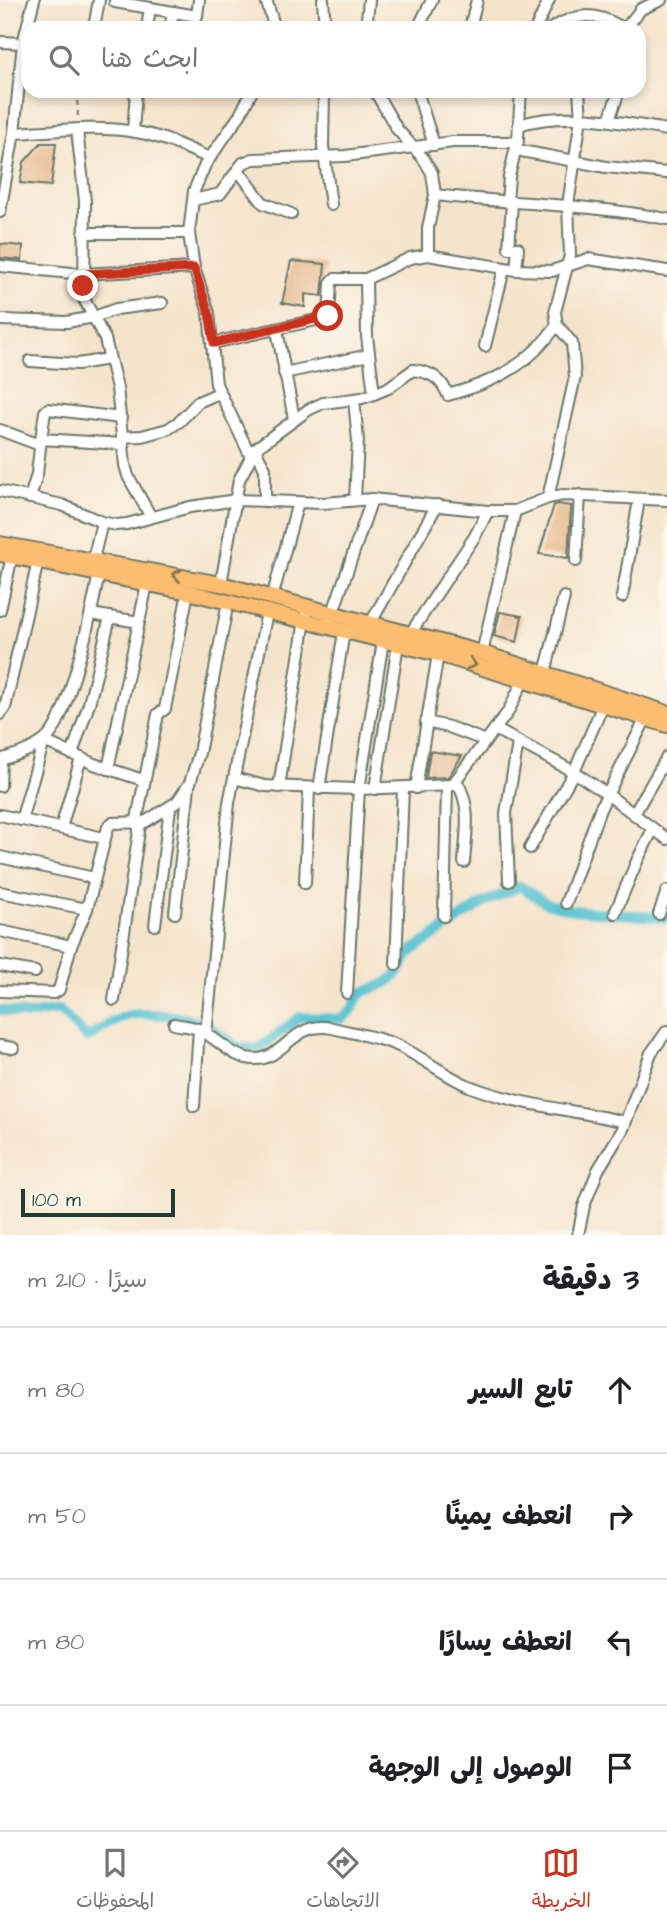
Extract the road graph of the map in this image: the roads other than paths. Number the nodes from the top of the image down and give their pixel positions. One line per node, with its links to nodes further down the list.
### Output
1 (34, 0): 15 (street)
2 (99, 0): 16 (street)
3 (115, 0): 12 (street)
4 (198, 0): 13 (street)
5 (266, 0): 19 (street)
6 (323, 0): 20 (street)
7 (369, 0): 21 (street)
8 (434, 0): 22 (street)
9 (477, 0): 23 (street)
10 (548, 0): 24 (street)
11 (661, 0): 28 (street)
12 (150, 8): 13 (street); 17 (street)
13 (173, 13): 18 (street)
14 (582, 15): 25 (street); 26 (street); 27 (street)
15 (29, 21)
16 (95, 21)
17 (148, 21)
18 (171, 21)
19 (273, 21)
20 (325, 21)
21 (367, 21)
22 (422, 21)
23 (472, 21)
24 (539, 21)
25 (564, 21)
26 (581, 21)
27 (609, 21)
28 (631, 21)
29 (0, 42): 30 (street)
30 (21, 43)
31 (21, 88): 46 (street)
32 (136, 98): 45 (street)
33 (248, 98): 51 (street)
34 (324, 98): 50 (street)
35 (379, 98): 49 (street)
36 (419, 98): 47 (street)
37 (521, 98): 42 (street)
38 (580, 98): 40 (street)
39 (617, 98): 41 (street)
40 (581, 118): 41 (street); 42 (street); 52 (street)
41 (609, 120): 44 (street)
42 (519, 125): 48 (street)
43 (77, 130): 45 (street); 46 (street); 63 (street)
44 (667, 130)
45 (134, 131): 51 (street)
46 (14, 132): 60 (street)
47 (434, 145): 48 (street); 49 (street)
48 (517, 146): 52 (street); 57 (street)
49 (415, 148): 50 (street); 55 (street)
50 (324, 157): 53 (street); 58 (street)
51 (209, 158): 56 (street)
52 (575, 159): 54 (street); 59 (street)
53 (238, 170): 56 (street); 61 (street)
54 (667, 173)
55 (435, 195): 57 (street); 65 (street)
56 (192, 200): 64 (street)
57 (510, 202): 59 (street); 70 (street)
58 (331, 205)
59 (568, 205): 62 (street); 66 (street)
60 (0, 212)
61 (290, 214)
62 (667, 219)
63 (84, 233): 64 (street); 72 (street)
64 (189, 233): 68 (street)
65 (428, 255): 69 (street); 73 (street)
66 (568, 265): 70 (street); 71 (street); 77 (street)
67 (0, 266): 72 (street)
68 (194, 268): 72 (street); 79 (street)
69 (504, 269): 70 (street); 80 (street)
70 (516, 270)
71 (667, 271)
72 (82, 274): 75 (street)
73 (366, 279): 78 (street); 81 (street)
74 (162, 303): 75 (street)
75 (94, 317): 76 (street); 82 (street)
76 (0, 320)
77 (556, 324): 86 (street); 97 (street)
78 (277, 330): 79 (street); 84 (street)
79 (214, 343): 85 (street)
80 (485, 346)
81 (369, 355): 84 (street); 86 (street)
82 (110, 359): 83 (street); 88 (street)
83 (30, 361)
84 (285, 373): 89 (street)
85 (219, 393): 91 (street); 93 (street)
86 (374, 394): 87 (street)
87 (354, 399): 89 (street); 98 (street)
88 (121, 418): 91 (street); 92 (street)
89 (294, 419): 93 (street)
90 (0, 430): 92 (street)
91 (122, 440): 92 (street); 108 (street)
92 (41, 442): 96 (street)
93 (253, 452): 100 (street); 103 (street)
94 (0, 491): 96 (street)
95 (580, 495): 97 (street); 101 (street); 113 (street)
96 (30, 498): 109 (street)
97 (548, 498): 107 (street)
98 (355, 499): 99 (street); 104 (street)
99 (372, 499): 105 (street); 126 (street)
100 (236, 500): 103 (street); 108 (street); 116 (street)
101 (639, 500): 102 (street); 119 (street)
102 (667, 500)
103 (265, 501): 104 (street)
104 (298, 502): 121 (street)
105 (437, 505): 106 (street); 128 (street)
106 (488, 511): 107 (street); 130 (street)
107 (515, 511): 134 (street)
108 (151, 517): 109 (street)
109 (102, 522): 114 (street)
110 (0, 544): 112 (main road)
111 (6, 555): 112 (main road); 122 (street)
112 (48, 559): 114 (main road); 139 (street)
113 (576, 561)
114 (96, 567): 115 (main road); 116 (main road, one-way to 114); 123 (street)
115 (147, 584): 117 (main road); 127 (street)
116 (220, 584): 121 (main road)
117 (188, 592): 120 (main road); 153 (street)
118 (564, 597): 135 (street)
119 (622, 597)
120 (228, 602): 121 (main road); 154 (street)
121 (270, 605): 124 (main road); 152 (street)
122 (0, 610)
123 (91, 614): 125 (street); 144 (street)
124 (306, 614): 126 (main road); 157 (street)
125 (110, 617): 127 (street); 147 (street)
126 (330, 620): 128 (main road); 129 (main road)
127 (139, 622): 150 (street)
128 (370, 624): 130 (main road)
129 (344, 631): 131 (main road); 160 (street)
130 (410, 634): 133 (main road)
131 (383, 640): 132 (main road); 161 (street)
132 (398, 644): 133 (main road); 162 (street)
133 (439, 648): 134 (main road); 136 (main road, one-way to 136); 141 (street)
134 (482, 653): 135 (main road)
135 (545, 673): 138 (main road)
136 (524, 679): 137 (main road); 143 (street)
137 (603, 705): 140 (main road); 151 (street)
138 (667, 713)
139 (0, 714)
140 (646, 718): 142 (main road); 163 (street)
141 (426, 722): 145 (street); 159 (street)
142 (667, 725)
143 (495, 729): 145 (street); 146 (street)
144 (44, 741): 147 (street); 149 (street); 167 (street)
145 (486, 741): 155 (street)
146 (518, 743): 151 (street); 177 (street)
147 (77, 756): 150 (street); 169 (street)
148 (667, 757): 165 (street)
149 (0, 760): 156 (street)
150 (108, 769): 153 (street)
151 (574, 772): 163 (street); 173 (street)
152 (234, 778): 157 (street); 198 (street)
153 (143, 780): 168 (street)
154 (190, 783): 164 (street); 183 (street)
155 (452, 784): 159 (street); 175 (street); 186 (street)
156 (0, 786)
157 (279, 788): 160 (street)
158 (403, 788): 159 (street); 162 (street); 190 (street)
159 (416, 788)
160 (314, 789): 161 (street); 178 (street)
161 (359, 789): 162 (street); 194 (street)
162 (375, 789)
163 (607, 794): 165 (street); 181 (street)
164 (170, 808): 168 (street); 187 (street)
165 (634, 814): 170 (street)
166 (0, 815): 167 (street)
167 (21, 820): 169 (street)
168 (138, 824): 171 (street); 195 (street)
169 (61, 828): 171 (street)
170 (653, 829): 172 (street); 184 (street)
171 (104, 838): 176 (street)
172 (667, 839)
173 (530, 848)
174 (0, 857): 176 (street)
175 (464, 862)
176 (94, 878): 182 (street)
177 (509, 881)
178 (305, 883)
179 (667, 891): 185 (street)
180 (0, 892): 182 (street)
181 (566, 903)
182 (87, 909): 189 (street)
183 (175, 913)
184 (615, 913)
185 (659, 914)
186 (444, 916)
187 (155, 925)
188 (0, 931): 189 (street)
189 (71, 946): 193 (street)
190 (396, 964)
191 (0, 966): 192 (street)
192 (35, 972)
193 (0, 991)
194 (347, 993)
195 (114, 1000)
196 (174, 1024): 198 (street)
197 (667, 1031): 202 (street)
198 (203, 1032): 201 (street); 202 (street)
199 (0, 1046): 200 (street)
200 (13, 1048)
201 (194, 1106)
202 (625, 1122): 203 (street)
203 (578, 1235)

